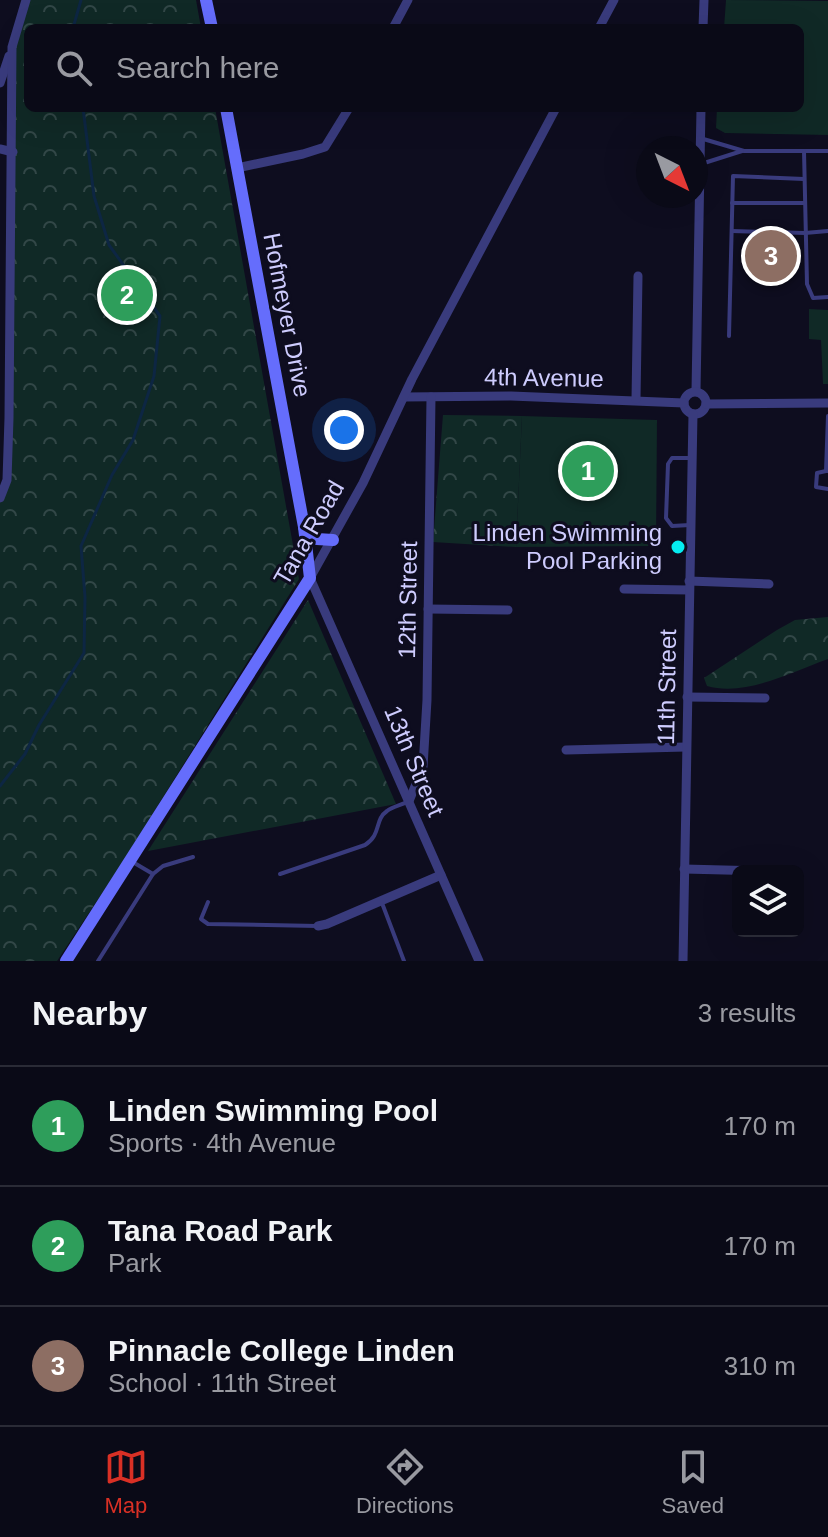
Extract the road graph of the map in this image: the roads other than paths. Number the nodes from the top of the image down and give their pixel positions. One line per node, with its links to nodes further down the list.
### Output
1 (26, 0): 10 (street)
2 (206, 0): 6 (main road)
3 (408, 0): 7 (street)
4 (614, 0): 8 (street)
5 (704, 0): 9 (street)
6 (211, 24)
7 (395, 24)
8 (601, 24)
9 (703, 24)
10 (12, 47): 11 (street); 22 (street)
11 (0, 83)
12 (227, 112): 24 (main road, Hofmeyer Drive)
13 (347, 112): 24 (street)
14 (554, 112): 36 (street, Tana Road)
15 (701, 112): 16 (street)
16 (700, 136)
17 (708, 140): 19 (lane)
18 (0, 149): 22 (street)
19 (744, 151): 20 (lane); 23 (lane)
20 (804, 151): 21 (lane); 25 (lane)
21 (828, 151)
22 (13, 152): 47 (street)
23 (708, 162)
24 (237, 168): 49 (main road, Hofmeyer Drive)
25 (804, 179): 26 (lane); 27 (lane)
26 (732, 203): 27 (lane); 29 (lane)
27 (804, 203): 31 (lane)
28 (699, 208): 35 (street)
29 (732, 231): 31 (lane); 34 (lane)
30 (828, 231): 31 (lane)
31 (805, 233): 33 (lane)
32 (638, 276): 38 (street)
33 (828, 297)
34 (729, 336)
35 (696, 391): 39 (street); 41 (street)
36 (404, 397): 37 (street, 4th Avenue); 50 (street, Tana Road)
37 (431, 397): 38 (street, 4th Avenue); 55 (street, 12th Street)
38 (636, 399): 39 (street, 4th Avenue)
39 (684, 403): 42 (street)
40 (828, 403): 41 (street)
41 (706, 404): 42 (street)
42 (693, 414): 44 (street, 11th Street)
43 (828, 416): 45 (lane)
44 (691, 458): 48 (street, 11th Street); 48 (lane)
45 (827, 471): 46 (lane)
46 (828, 489)
47 (0, 498)
48 (690, 525): 53 (street, 11th Street)
49 (304, 527): 50 (main road); 51 (main road, Hofmeyer Drive)
50 (333, 540): 51 (street, Tana Road)
51 (310, 578): 61 (street, 13th Street); 63 (main road, Tana Road)
52 (769, 584): 53 (street)
53 (689, 585): 54 (street); 57 (street, 11th Street)
54 (624, 589)
55 (428, 609): 56 (street); 61 (street, 12th Street)
56 (508, 610)
57 (687, 697): 58 (street); 59 (street, 11th Street)
58 (765, 698)
59 (686, 747): 60 (street); 64 (street, 11th Street)
60 (566, 750)
61 (409, 801): 67 (lane); 68 (street, 13th Street)
62 (193, 857): 66 (lane)
63 (130, 860): 66 (lane); 72 (main road, Tana Road)
64 (684, 869): 65 (street); 76 (street, 11th Street)
65 (732, 870)
66 (153, 874): 73 (lane)
67 (280, 874)
68 (441, 875): 69 (street); 75 (street, 13th Street)
69 (381, 901): 71 (street); 74 (lane)
70 (208, 902): 71 (lane)
71 (318, 926)
72 (66, 961)
73 (98, 961)
74 (404, 961)
75 (479, 961)
76 (683, 961)

